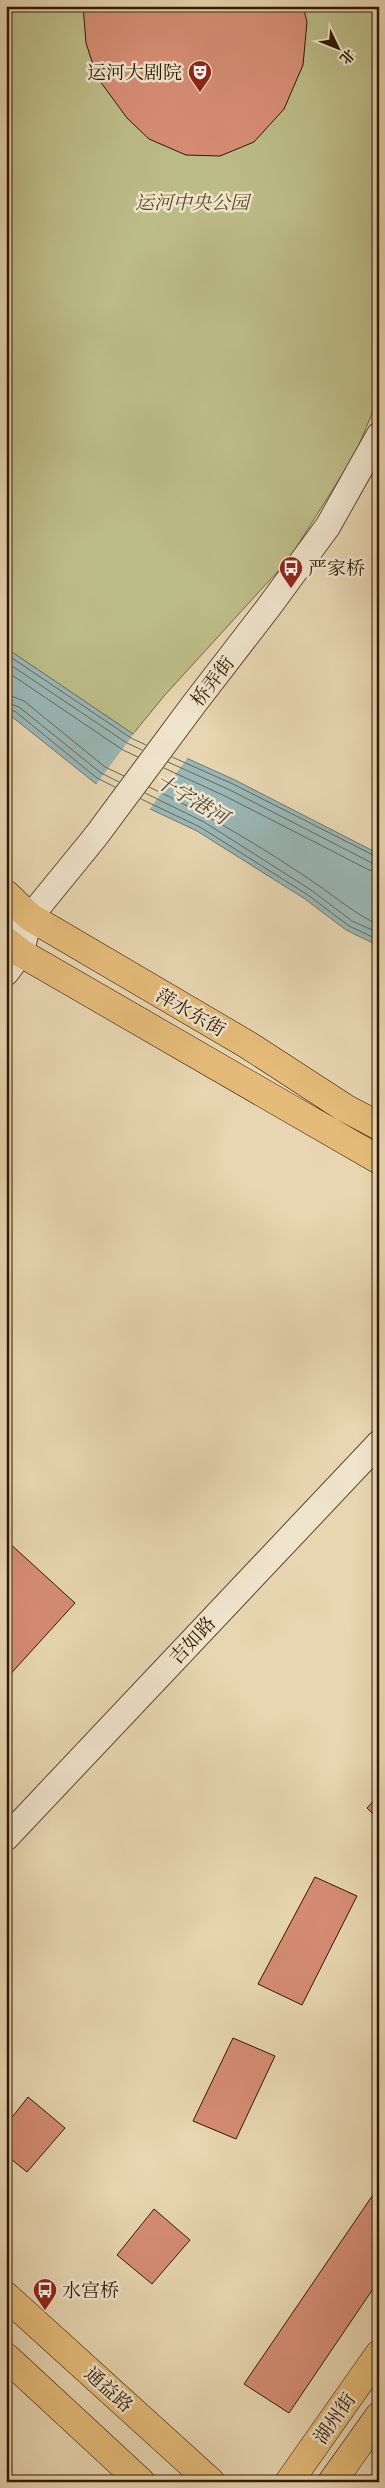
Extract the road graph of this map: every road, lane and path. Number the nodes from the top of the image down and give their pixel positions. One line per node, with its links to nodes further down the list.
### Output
1 (379, 436): 3 (street, 桥弄街)
2 (6, 894): 3 (main road, 萍水东街)
3 (30, 917): 4 (street, 桥弄街); 5 (main road, 萍水东街)
4 (10, 950): 6 (main road, 萍水东街)
5 (379, 1126)
6 (379, 1160)
7 (379, 1443): 8 (street, 吉如路)
8 (6, 1838)
9 (6, 2296): 14 (main road, 通益路)
10 (379, 2354): 15 (main road, 湖州街)
11 (6, 2357): 13 (main road)
12 (379, 2416): 16 (main road, 湖州街)
13 (141, 2482)
14 (211, 2482)
15 (289, 2482)
16 (332, 2482)

